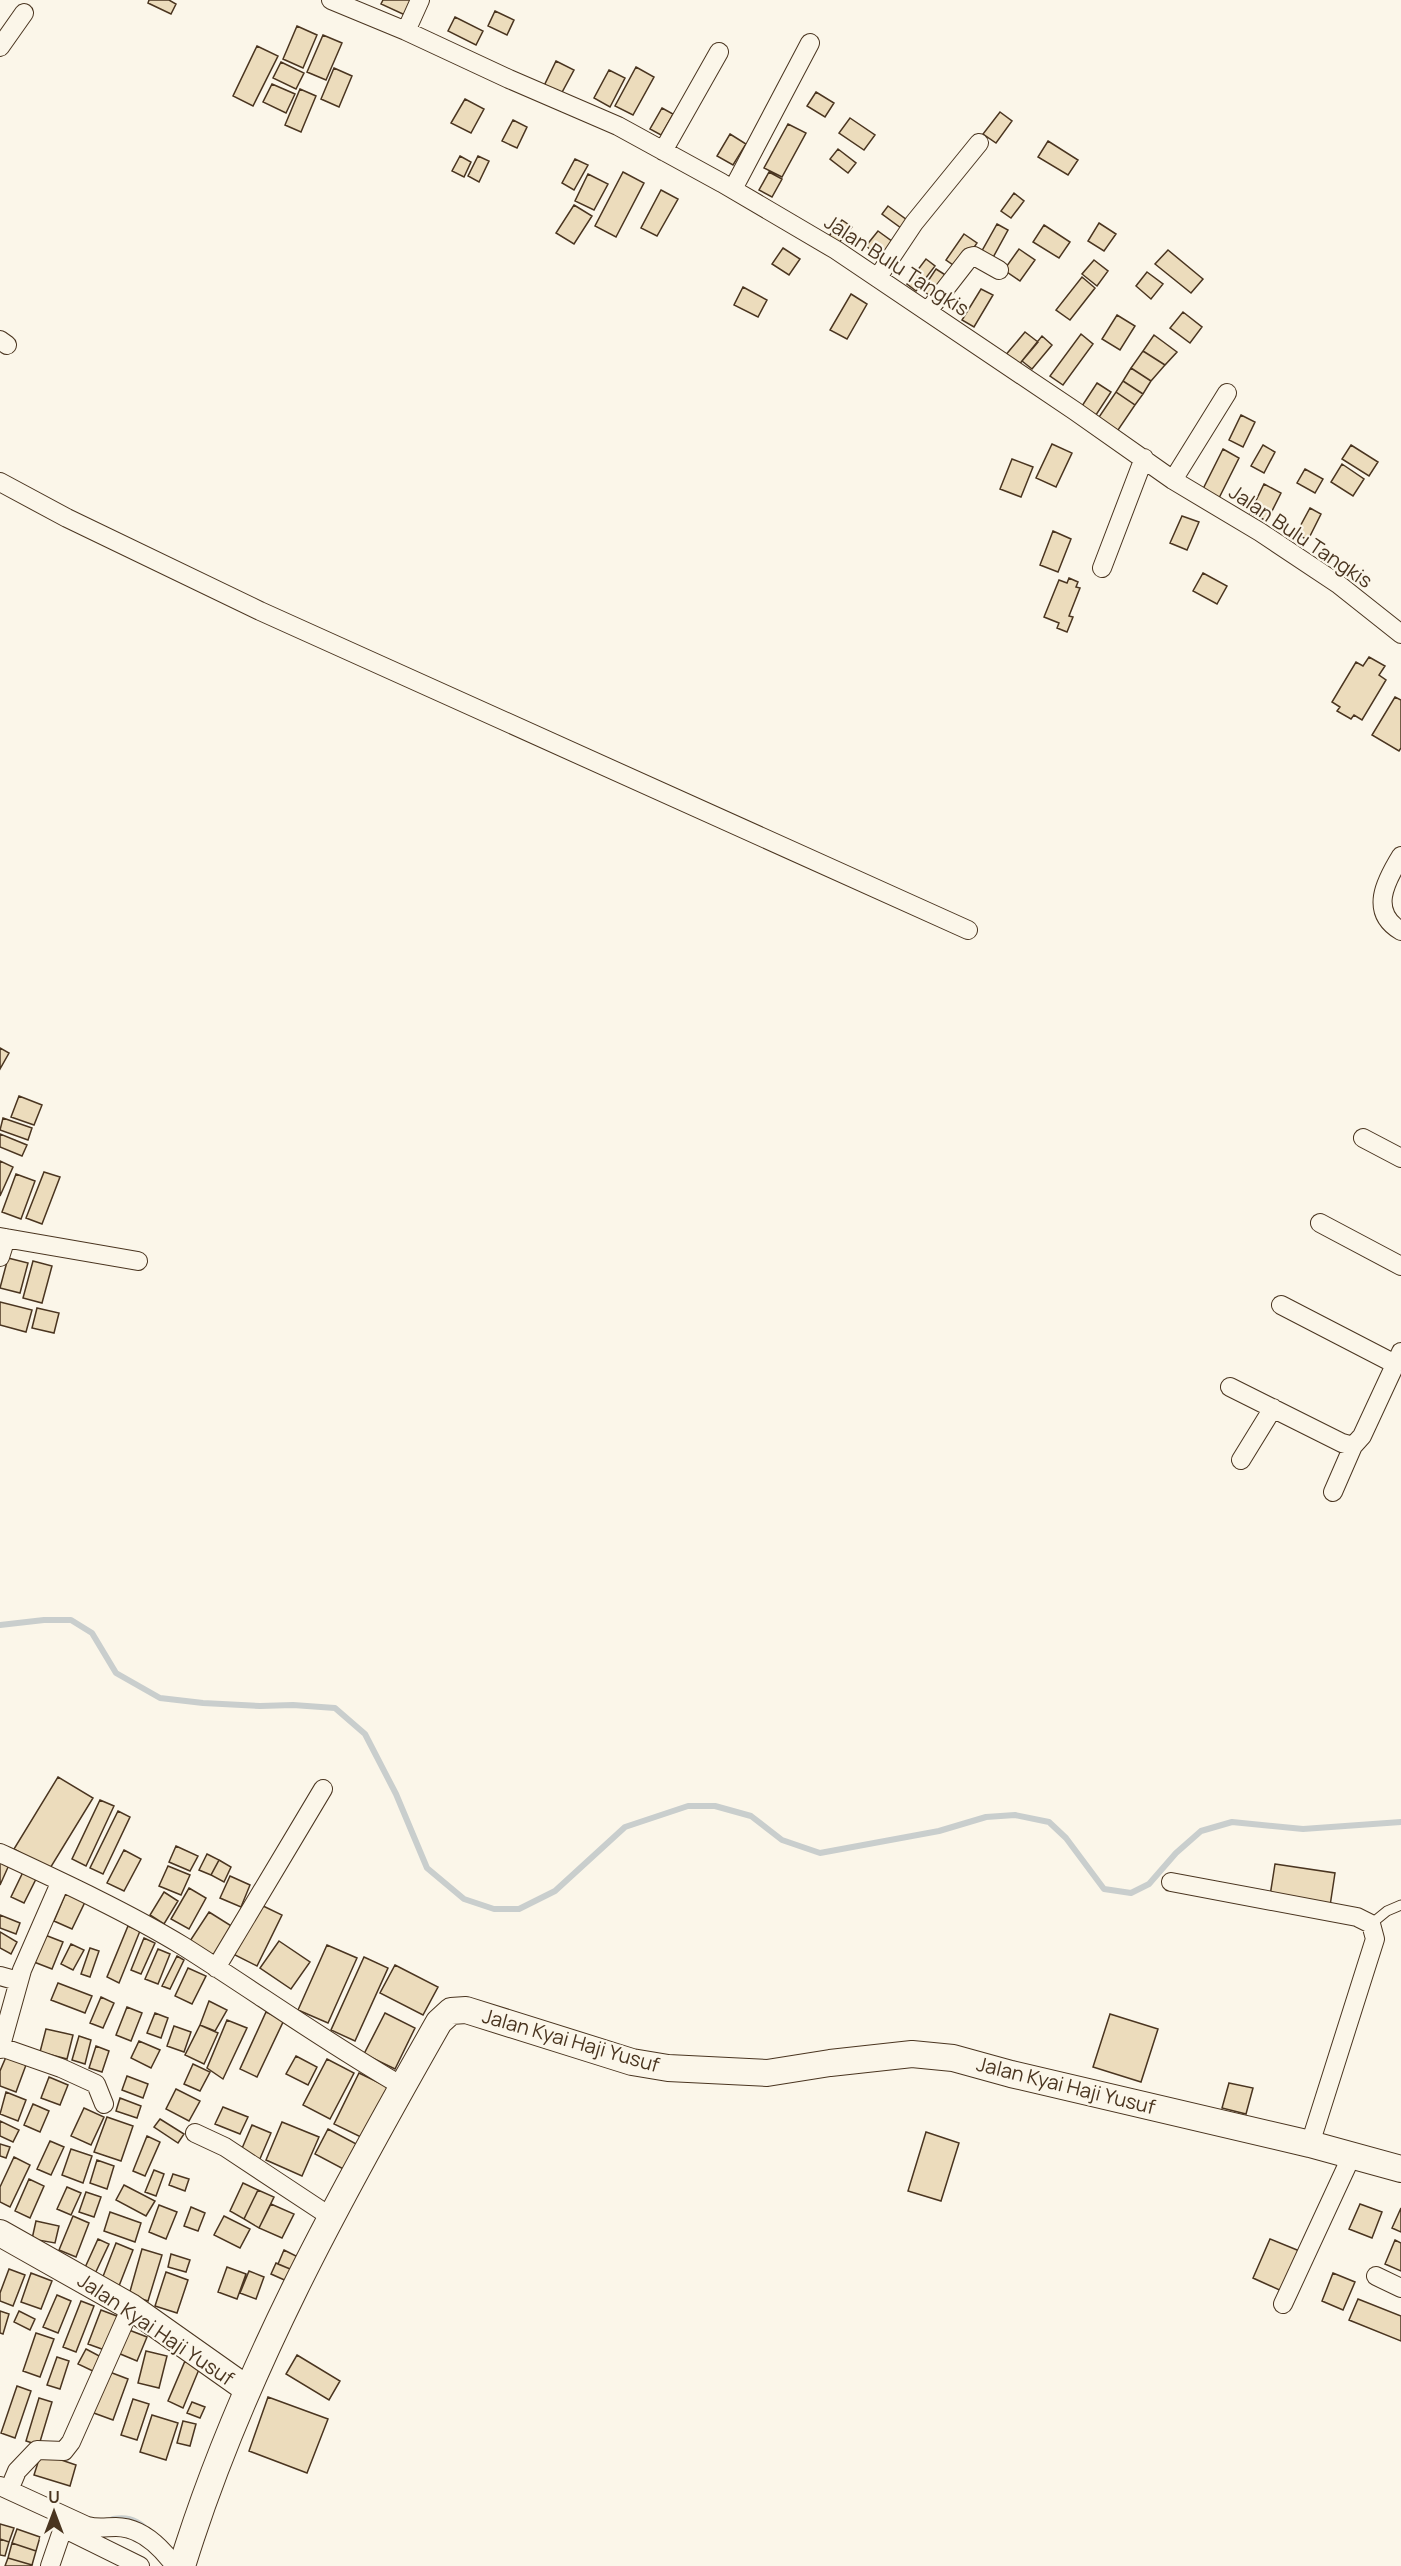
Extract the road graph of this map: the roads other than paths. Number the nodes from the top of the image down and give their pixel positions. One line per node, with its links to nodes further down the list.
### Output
1 (331, 0): 4 (street, Jalan Bulu Tangkis)
2 (420, 0): 4 (street)
3 (24, 13): 6 (street)
4 (406, 31): 9 (street, Jalan Bulu Tangkis)
5 (810, 43): 10 (street)
6 (0, 46)
7 (719, 52): 9 (street)
8 (979, 142): 12 (street)
9 (663, 151): 10 (street, Jalan Bulu Tangkis)
10 (733, 189): 12 (street, Jalan Bulu Tangkis)
11 (999, 270): 13 (street)
12 (878, 277): 13 (street, Jalan Bulu Tangkis)
13 (928, 311): 15 (street, Jalan Bulu Tangkis)
14 (1227, 393): 16 (street)
15 (1144, 458): 16 (street, Jalan Bulu Tangkis); 18 (street)
16 (1173, 480): 19 (street, Jalan Bulu Tangkis)
17 (0, 482): 21 (street)
18 (1102, 568)
19 (1401, 634)
20 (1401, 856): 22 (street)
21 (968, 930)
22 (1401, 931)
23 (1363, 1138): 24 (street)
24 (1401, 1158)
25 (1320, 1223): 29 (street)
26 (3, 1237): 27 (street); 28 (street)
27 (0, 1257)
28 (138, 1261)
29 (1401, 1266)
30 (1281, 1305): 31 (street)
31 (1398, 1358): 34 (street)
32 (1230, 1387): 33 (street)
33 (1273, 1408): 34 (street); 35 (street)
34 (1353, 1446): 36 (street)
35 (1241, 1460)
36 (1333, 1492)
37 (323, 1789): 43 (street)
38 (0, 1853): 40 (street)
39 (1171, 1881): 42 (street)
40 (60, 1883): 43 (street); 45 (street)
41 (1401, 1905): 42 (lane)
42 (1371, 1924): 50 (street)
43 (216, 1968): 47 (street)
44 (0, 1976): 45 (street)
45 (18, 1981): 46 (street)
46 (0, 2048): 48 (street)
47 (402, 2086): 50 (street, Jalan Kyai Haji Yusuf); 53 (street, Jalan Kyai Haji Yusuf)
48 (104, 2104)
49 (195, 2133): 53 (street)
50 (1310, 2144): 51 (street, Jalan Kyai Haji Yusuf)
51 (1352, 2155): 52 (street, Jalan Kyai Haji Yusuf); 57 (street)
52 (1401, 2169)
53 (331, 2217): 59 (street, Jalan Kyai Haji Yusuf)
54 (3, 2241): 58 (street, Jalan Kyai Haji Yusuf)
55 (1376, 2276): 56 (street)
56 (1401, 2288)
57 (1283, 2304)
58 (131, 2307): 59 (street, Jalan Kyai Haji Yusuf); 60 (street)
59 (247, 2389): 62 (street)
60 (3, 2492): 61 (street); 62 (street)
61 (63, 2528): 63 (street); 64 (street)
62 (181, 2561)
63 (50, 2566)
64 (140, 2566)

